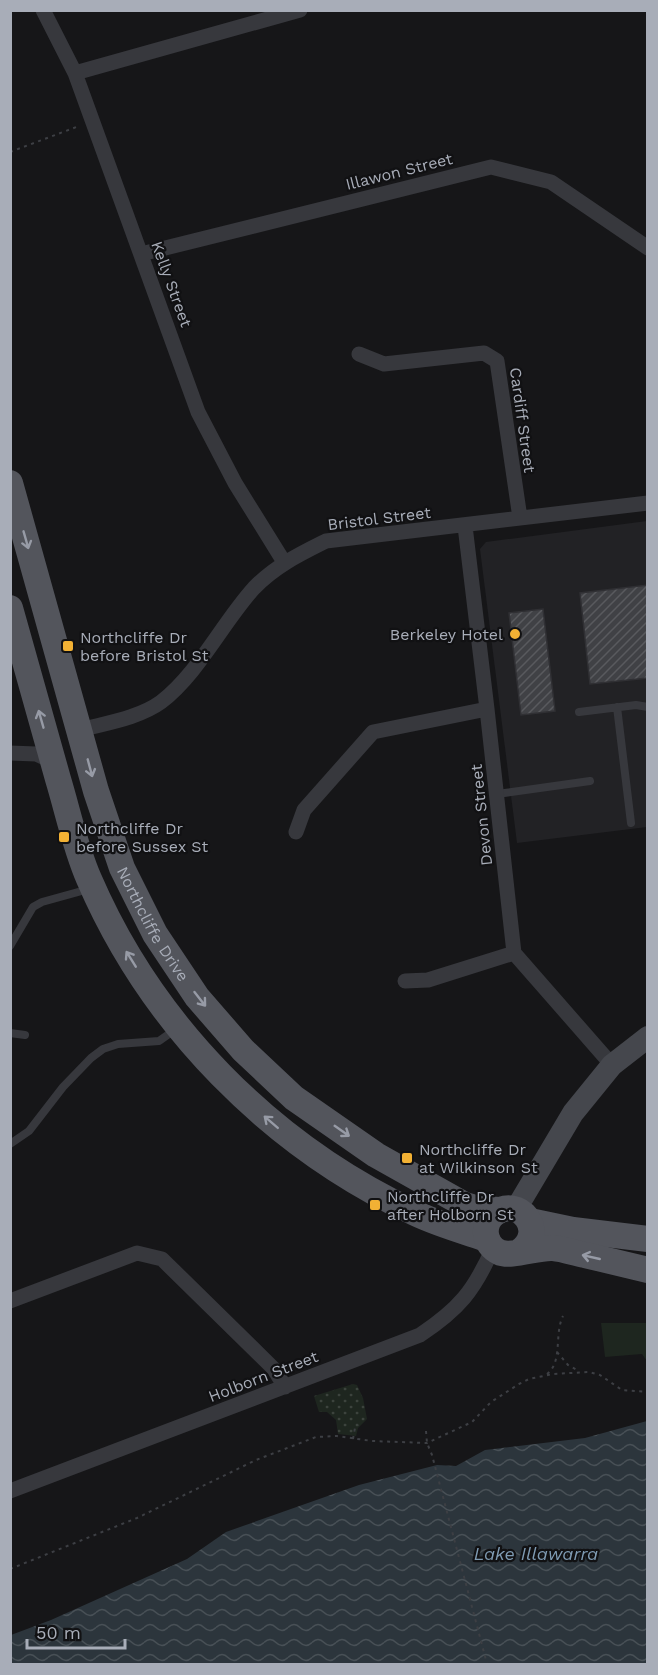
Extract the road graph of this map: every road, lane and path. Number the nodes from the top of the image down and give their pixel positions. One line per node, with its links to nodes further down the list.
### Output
1 (43, 10): 3 (street, Kelly Street)
2 (300, 10): 3 (street)
3 (75, 73): 4 (street, Kelly Street)
4 (93, 121): 5 (path); 7 (street, Kelly Street)
5 (10, 152)
6 (648, 248): 7 (street, Illawon Street)
7 (141, 254): 13 (street, Kelly Street)
8 (359, 354): 11 (street, Cardiff Street)
9 (10, 483): 19 (main road, Northcliffe Drive, one-way to 19)
10 (648, 503): 11 (street, Bristol Street)
11 (520, 518): 12 (street, Bristol Street)
12 (465, 526): 13 (street, Bristol Street); 17 (street, Devon Street)
13 (284, 562): 19 (street, Bristol Street)
14 (10, 608): 21 (main road, one-way to 14)
15 (617, 707): 16 (lane); 18 (lane); 24 (lane)
16 (648, 708)
17 (488, 709): 23 (street, Devon Street); 25 (street)
18 (579, 712)
19 (80, 730): 36 (main road, Northcliffe Drive, one-way to 36)
20 (12, 753): 21 (street)
21 (54, 762): 26 (main road)
22 (591, 781): 23 (lane)
23 (497, 794): 28 (street, Devon Street)
24 (631, 823)
25 (296, 832)
26 (93, 887): 27 (lane); 30 (main road, one-way to 26)
27 (10, 946)
28 (514, 953): 29 (street); 34 (street)
29 (405, 981)
30 (179, 1027): 35 (lane); 38 (main road, one-way to 30)
31 (10, 1033): 32 (lane)
32 (25, 1035)
33 (648, 1037): 34 (street)
34 (612, 1065): 36 (street)
35 (10, 1144)
36 (515, 1213): 37 (main road, Northcliffe Drive); 38 (main road); 39 (main road)
37 (648, 1239)
38 (490, 1244): 39 (main road); 46 (street, Holborn Street)
39 (519, 1252): 40 (main road, one-way to 39)
40 (648, 1270)
41 (10, 1301): 46 (street)
42 (563, 1316): 43 (path)
43 (557, 1352): 44 (path); 45 (path)
44 (579, 1371): 45 (path); 47 (path)
45 (544, 1376): 51 (path)
46 (285, 1387): 52 (street, Holborn Street)
47 (648, 1392)
48 (358, 1425): 50 (path)
49 (426, 1431): 51 (path)
50 (353, 1438): 51 (path); 53 (path)
51 (427, 1443): 54 (path)
52 (10, 1491)
53 (10, 1569)
54 (487, 1665)

